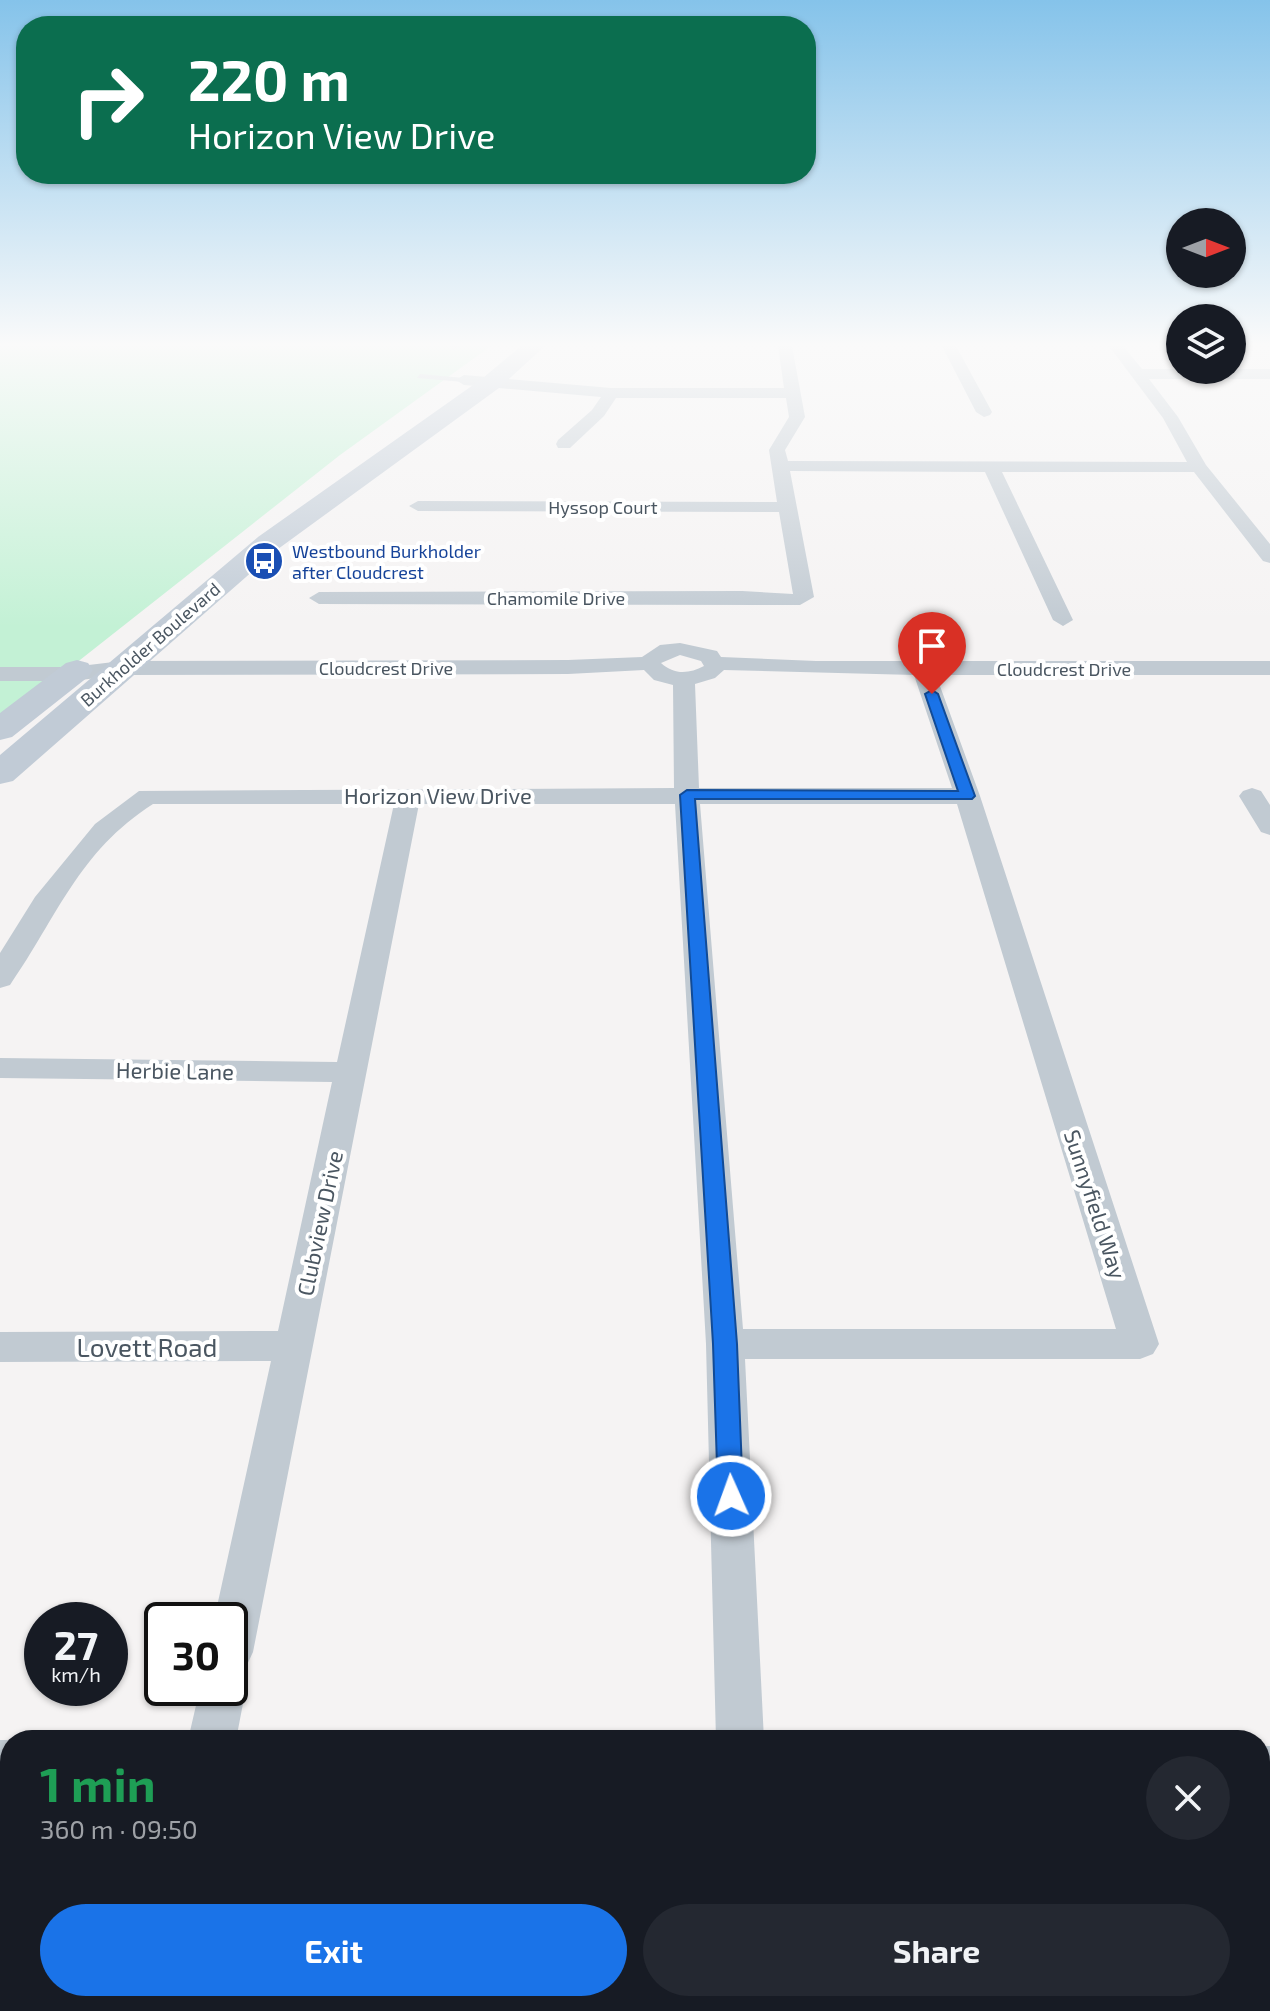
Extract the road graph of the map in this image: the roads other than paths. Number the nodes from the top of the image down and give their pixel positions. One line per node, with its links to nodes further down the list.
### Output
1 (377, 440): 18 (main road, Burkholder Boulevard)
2 (411, 440): 18 (main road, Burkholder Boulevard)
3 (569, 440): 6 (street)
4 (783, 440): 7 (street)
5 (1183, 440): 9 (street)
6 (564, 444)
7 (780, 466): 8 (street); 11 (street)
8 (991, 467): 9 (street); 15 (street)
9 (1199, 467): 12 (street)
10 (418, 506): 11 (street, Hyssop Court)
11 (788, 507): 14 (street, Chamomile Drive)
12 (1270, 557)
13 (319, 598): 14 (street, Chamomile Drive)
14 (678, 611): 17 (street)
15 (1063, 620)
16 (0, 661): 18 (street, Cloudcrest Drive)
17 (682, 664): 18 (street, Cloudcrest Drive); 20 (street, Cloudcrest Drive); 25 (street)
18 (94, 667): 21 (street, Cloudcrest Drive); 22 (main road, Burkholder Boulevard); 23 (main road, Burkholder Boulevard)
19 (1270, 668): 20 (street, Cloudcrest Drive)
20 (923, 669): 26 (street, Sunnyfield Way)
21 (0, 674)
22 (0, 730)
23 (0, 773)
24 (408, 795): 25 (street, Horizon View Drive); 29 (street, Horizon View Drive); 31 (street, Clubview Drive)
25 (687, 795): 26 (street, Horizon View Drive); 32 (street)
26 (967, 796): 32 (street, Sunnyfield Way)
27 (1261, 796): 28 (street)
28 (1270, 827)
29 (0, 979)
30 (0, 1068): 31 (street, Herbie Lane)
31 (350, 1072): 33 (street, Clubview Drive)
32 (725, 1344): 38 (street)
33 (293, 1346): 34 (street, Lovett Road); 35 (street, Clubview Drive)
34 (0, 1347)
35 (240, 1602)
36 (219, 1706): 37 (street)
37 (214, 1730)
38 (740, 1730)

